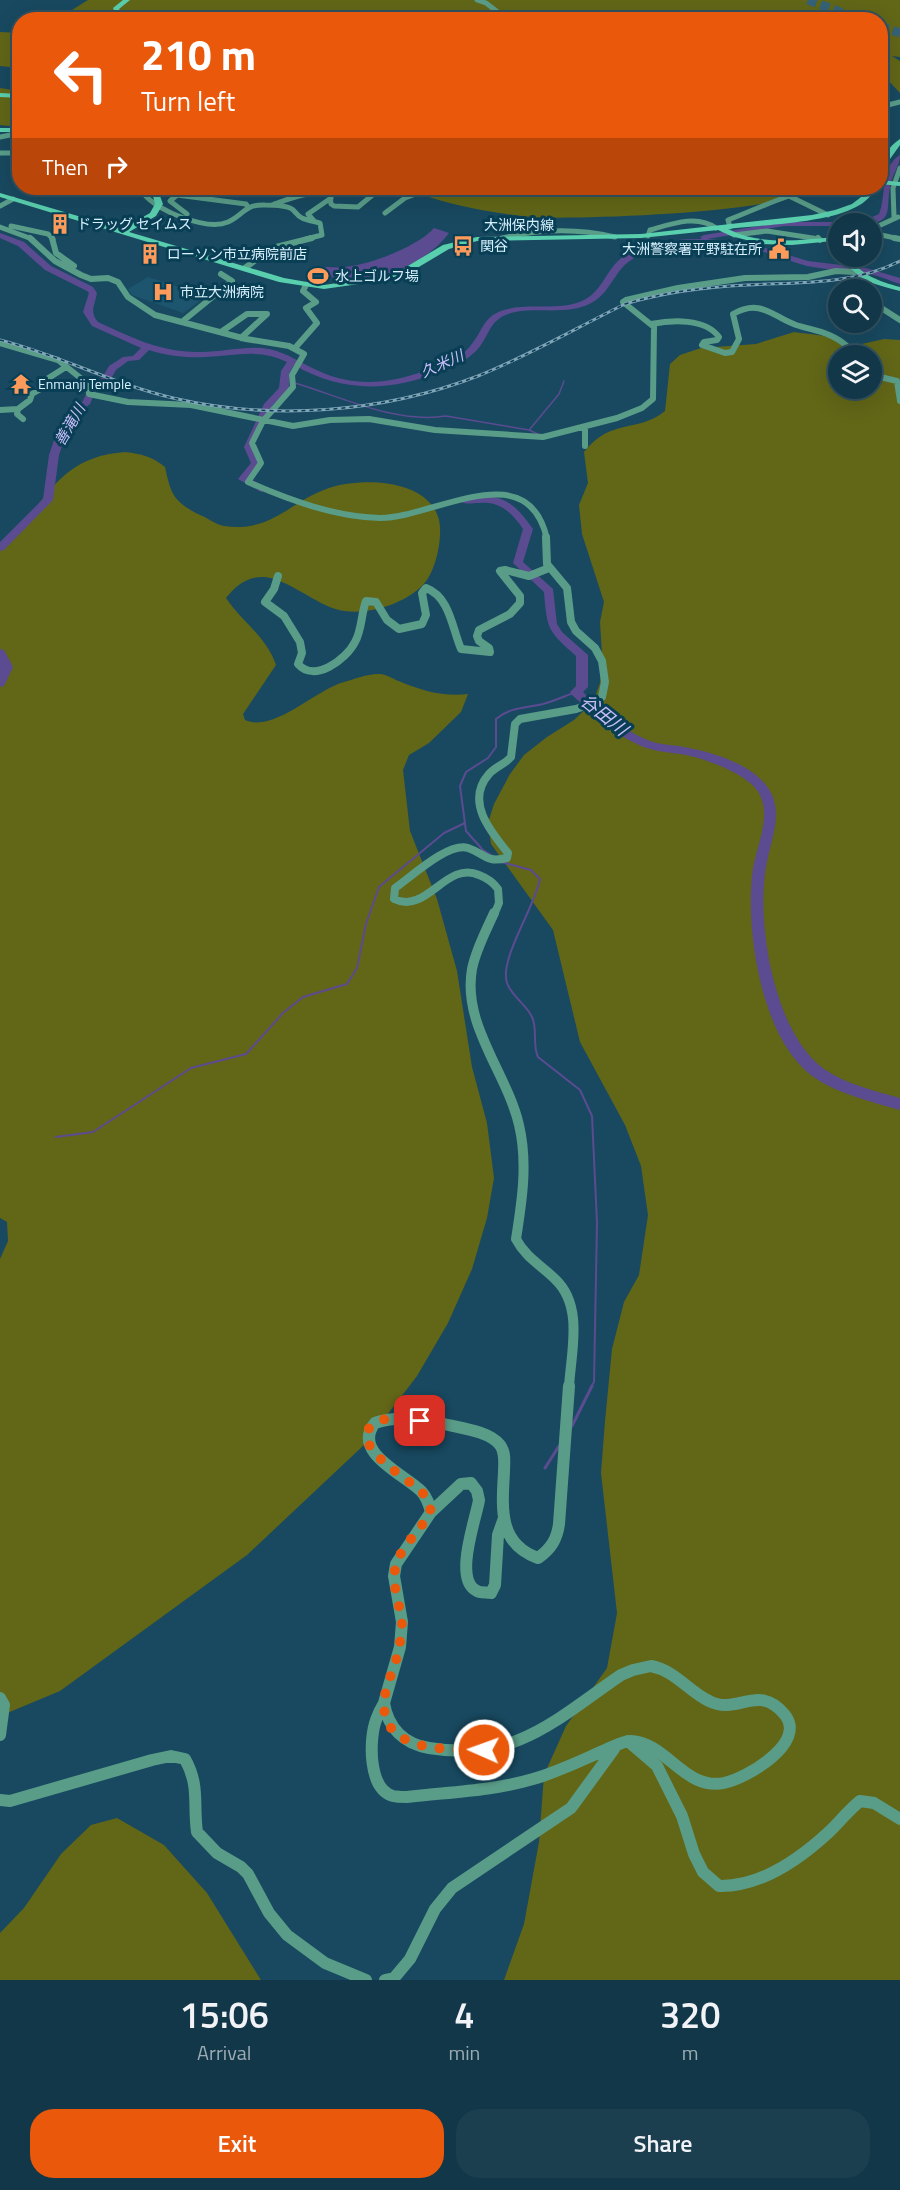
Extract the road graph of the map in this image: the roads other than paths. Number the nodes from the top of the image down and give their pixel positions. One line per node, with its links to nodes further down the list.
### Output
1 (127, 0): 3 (main road)
2 (477, 0): 4 (street)
3 (117, 12)
4 (498, 12)
5 (900, 141): 7 (main road)
6 (888, 150): 7 (street)
7 (891, 151): 8 (main road)
8 (888, 156)
9 (900, 168): 10 (street)
10 (895, 184): 29 (street)
11 (0, 195): 20 (main road, 大洲保内線)
12 (144, 195): 24 (street)
13 (157, 195): 24 (main road)
14 (177, 195): 25 (street); 30 (street)
15 (308, 195): 22 (street)
16 (330, 195): 21 (street)
17 (373, 195): 21 (street)
18 (413, 195): 26 (street)
19 (867, 195): 27 (main road)
20 (13, 198): 23 (street); 36 (main road, 大洲保内線)
21 (331, 198): 31 (street)
22 (272, 205): 25 (street); 31 (street)
23 (0, 206)
24 (158, 207): 30 (street); 36 (main road)
25 (248, 207): 30 (street)
26 (385, 213)
27 (833, 213)
28 (828, 215): 35 (main road); 35 (street)
29 (897, 217): 33 (street)
30 (188, 219)
31 (314, 221): 41 (street)
32 (0, 222): 43 (street)
33 (882, 225)
34 (0, 227): 43 (street)
35 (726, 230): 39 (main road, 大洲保内線); 46 (main road, 大洲保内線)
36 (123, 232): 40 (main road, 大洲保内線)
37 (882, 234): 38 (street)
38 (900, 239)
39 (828, 240)
40 (234, 265): 41 (main road, 大洲保内線); 50 (street)
41 (245, 268): 46 (main road, 大洲保内線)
42 (852, 269): 44 (main road); 51 (street)
43 (94, 278): 50 (street)
44 (867, 279)
45 (882, 284): 47 (main road)
46 (306, 285): 56 (street)
47 (900, 289)
48 (882, 308): 49 (street)
49 (900, 320)
50 (183, 321): 52 (street)
51 (651, 324): 55 (street); 64 (street)
52 (221, 332): 53 (street); 53 (street)
53 (241, 338): 56 (street)
54 (0, 342): 57 (street)
55 (845, 345)
56 (295, 348): 63 (street)
57 (66, 367): 60 (street); 63 (street)
58 (882, 377): 59 (street)
59 (900, 400)
60 (18, 409): 61 (street); 62 (street)
61 (0, 410)
62 (22, 419)
63 (263, 421): 64 (street); 66 (street)
64 (585, 427): 65 (street)
65 (585, 446)
66 (549, 568): 67 (street); 69 (street)
67 (278, 576)
68 (431, 1512): 69 (street); 69 (street); 71 (street)
69 (504, 1517)
70 (0, 1698): 72 (street)
71 (384, 1703): 73 (street); 73 (street)
72 (0, 1735)
73 (622, 1744): 75 (street); 77 (street)
74 (0, 1800): 76 (street)
75 (900, 1819)
76 (366, 1980)
77 (385, 1980)

